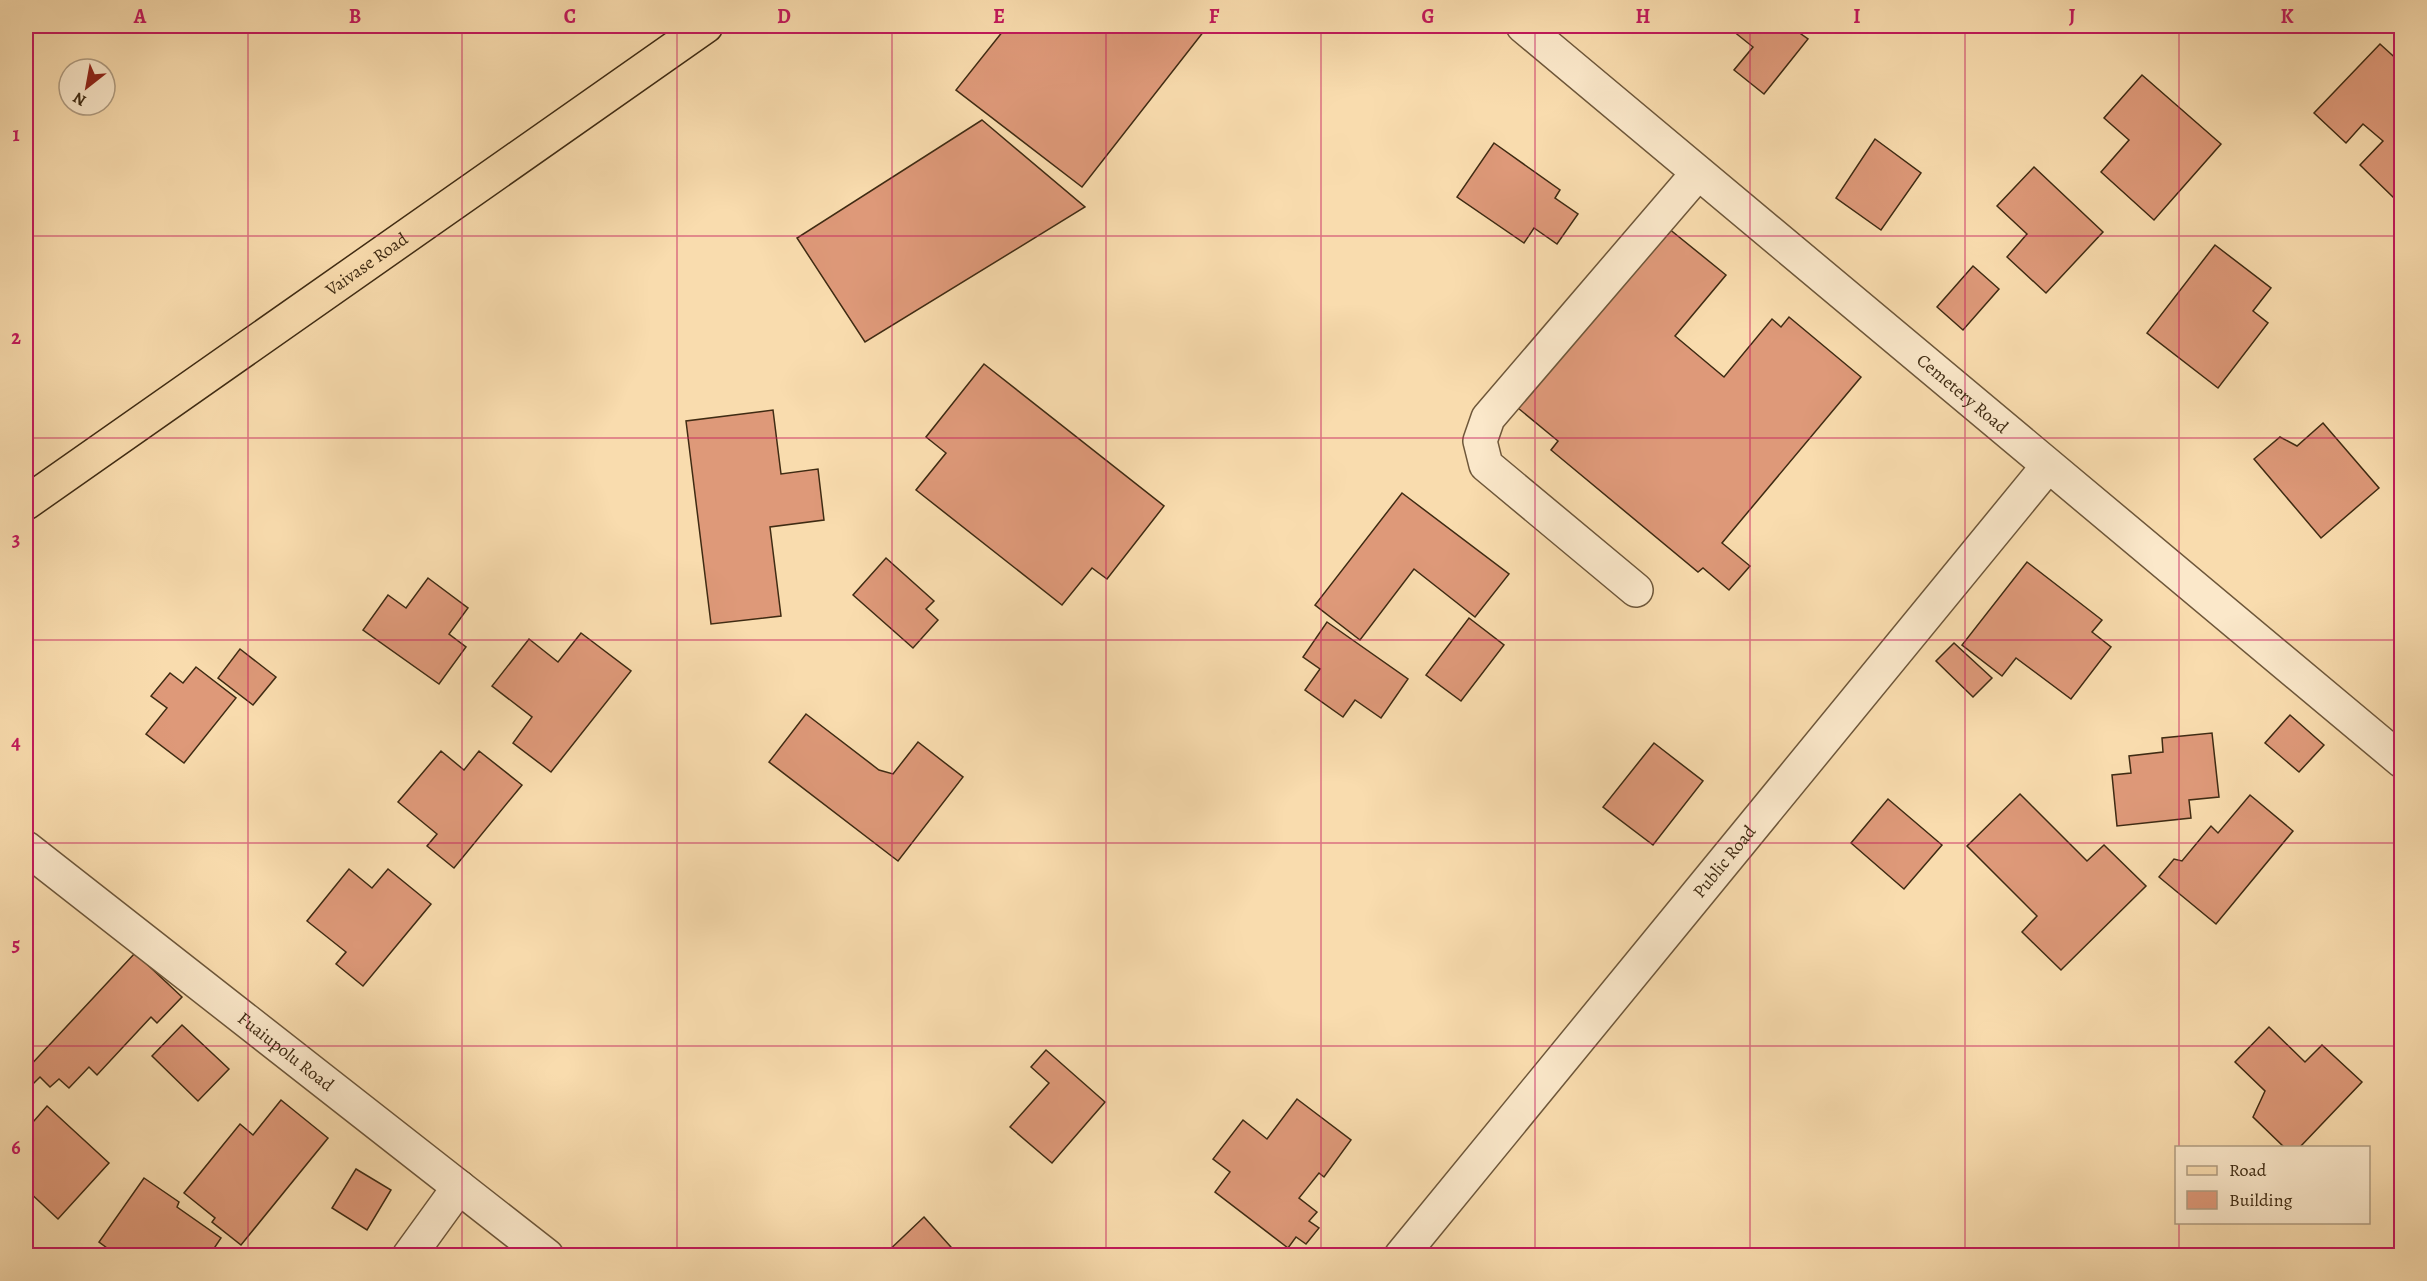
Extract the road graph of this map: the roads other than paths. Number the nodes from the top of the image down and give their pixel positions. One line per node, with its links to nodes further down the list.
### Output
1 (706, 26): 5 (main road, Vaivase Road)
2 (1522, 26): 3 (street, Cemetery Road)
3 (1698, 173): 4 (street, Cemetery Road); 6 (street)
4 (2048, 466): 7 (street, Cemetery Road); 12 (street, Public Road)
5 (26, 503)
6 (1636, 590)
7 (2402, 762)
8 (26, 848): 9 (street, Fuaiupolu Road)
9 (459, 1187): 10 (street); 11 (street, Fuaiupolu Road)
10 (409, 1256)
11 (547, 1256)
12 (1401, 1256)

